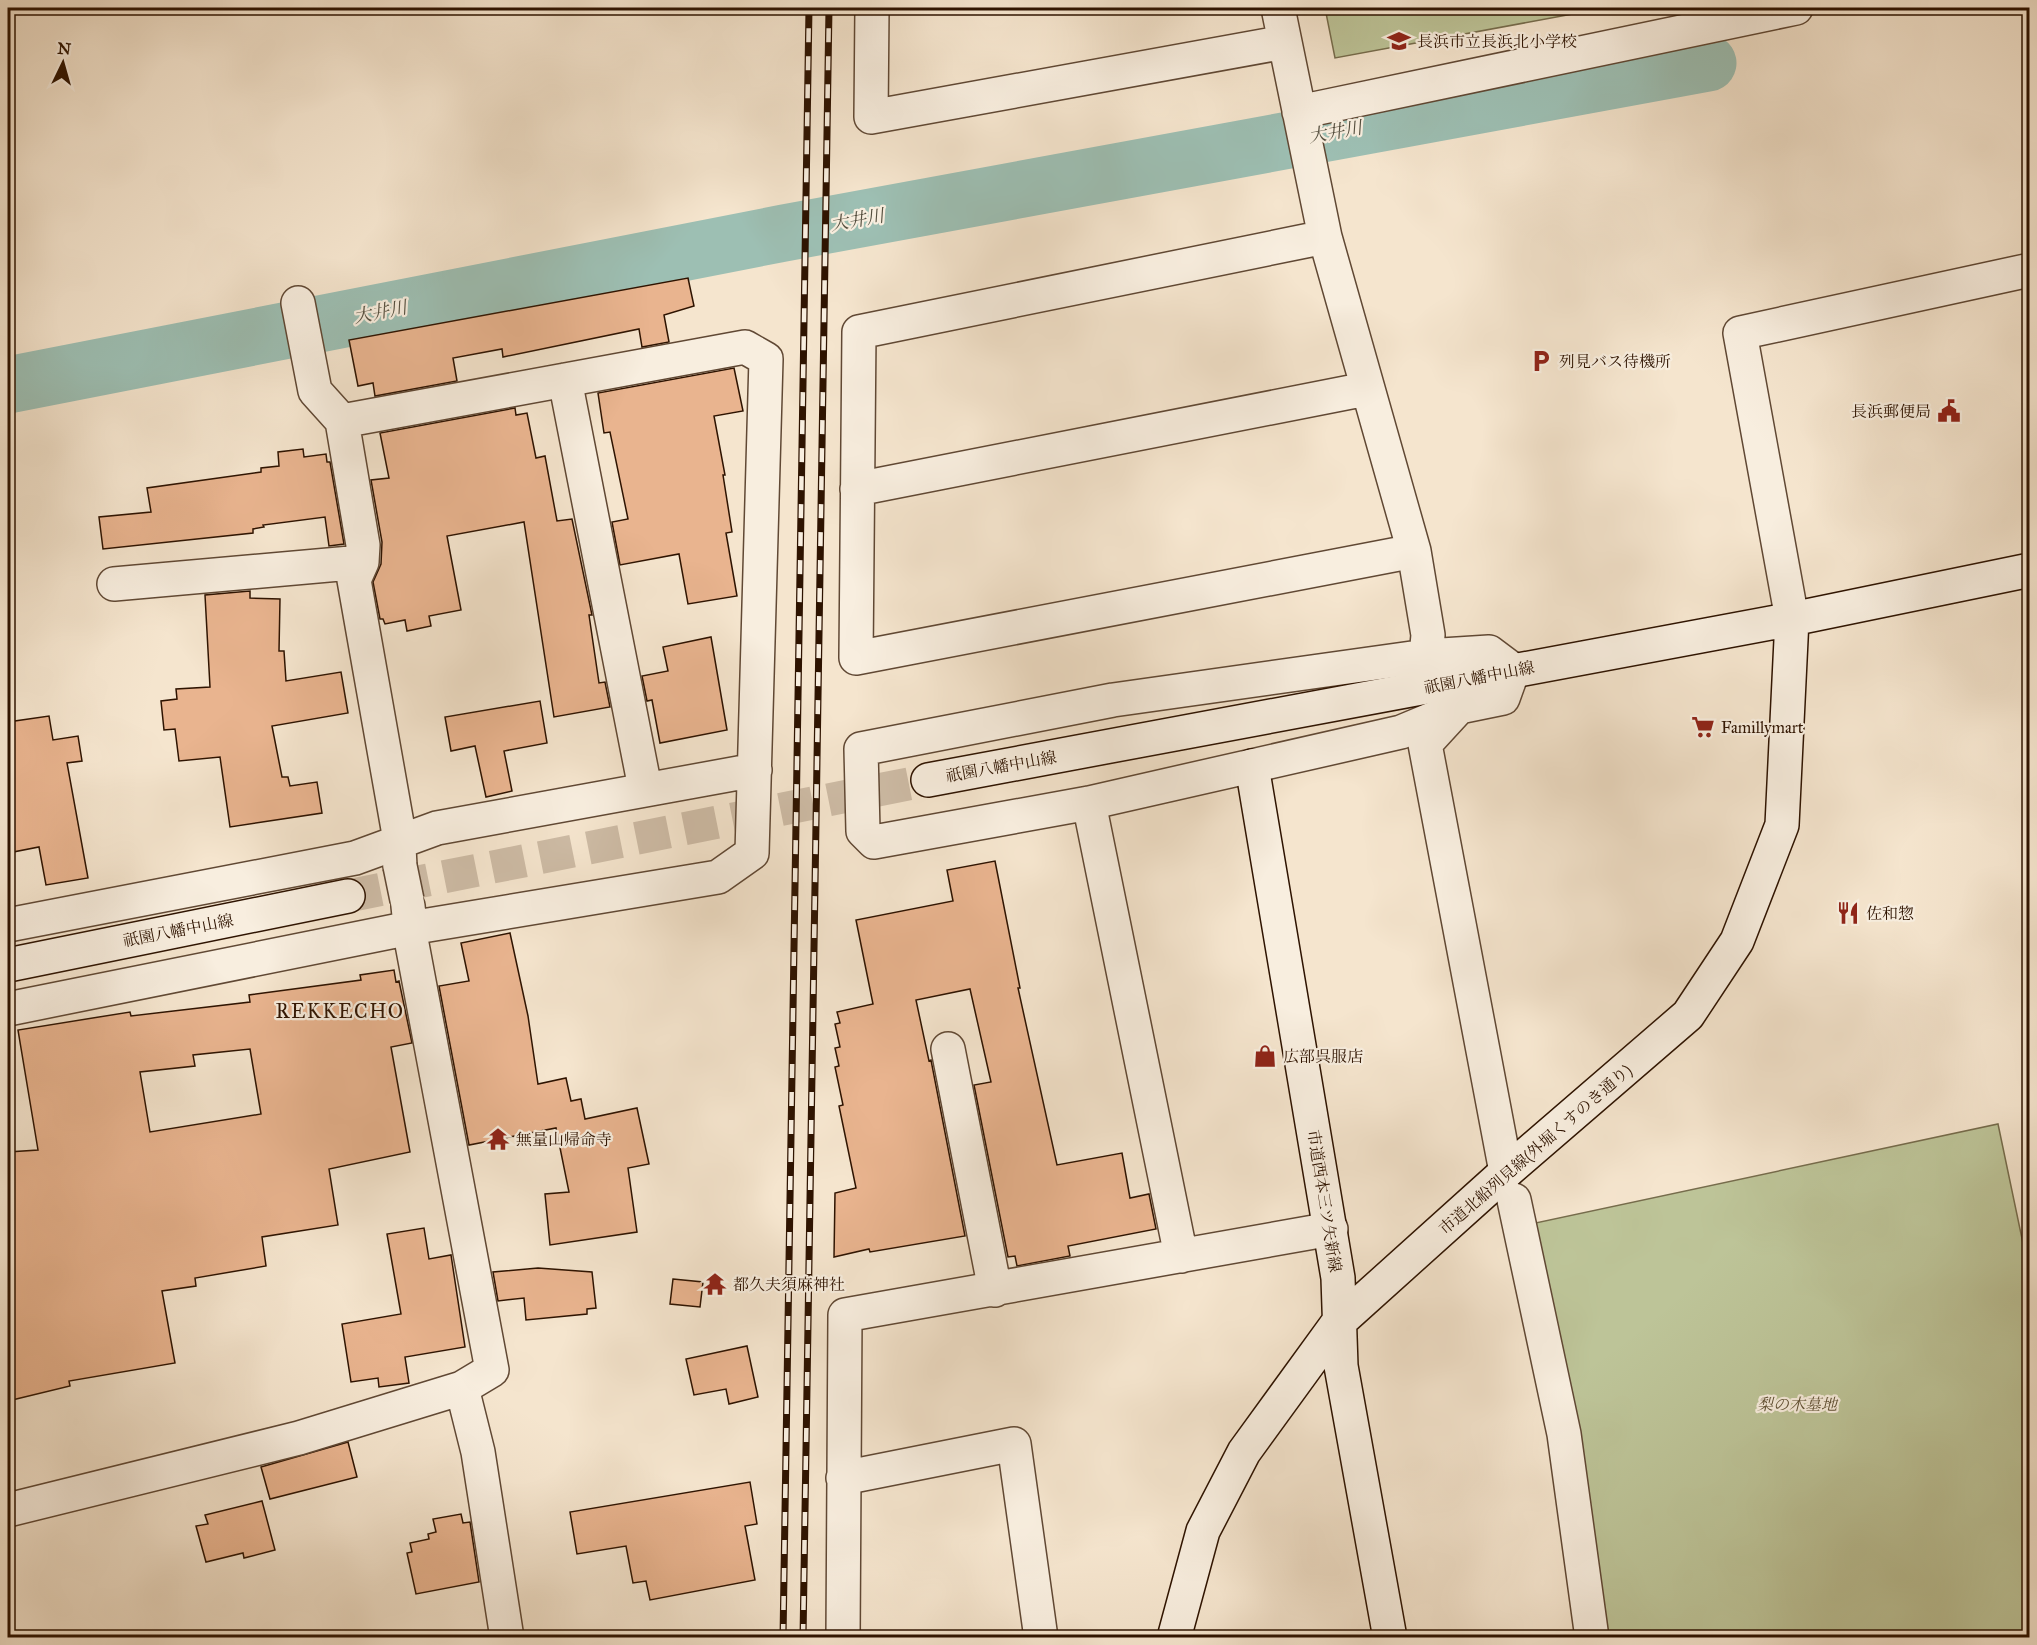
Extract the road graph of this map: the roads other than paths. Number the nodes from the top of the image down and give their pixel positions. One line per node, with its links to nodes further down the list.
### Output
1 (872, 8): 4 (street)
2 (1278, 8): 4 (street)
3 (1796, 8): 5 (street)
4 (1285, 42): 5 (street)
5 (1300, 117): 6 (street)
6 (1325, 237): 10 (street); 12 (street)
7 (2030, 270): 17 (street, 市道北船列見線(外堀くすのき通り))
8 (301, 318): 11 (street)
9 (566, 380): 11 (street); 22 (street); 24 (street)
10 (1366, 389): 12 (street); 13 (street)
11 (342, 421): 14 (street)
12 (857, 489): 13 (street)
13 (1414, 551): 18 (street)
14 (362, 562): 16 (street); 26 (street)
15 (2030, 570): 17 (street, 祇園八幡中山線)
16 (114, 584)
17 (1792, 619): 19 (street, 祇園八幡中山線); 33 (street, 市道北船列見線(外堀くすのき通り))
18 (1426, 656): 19 (street); 25 (street)
19 (1513, 670): 20 (street); 23 (street, 祇園八幡中山線)
20 (1459, 707): 21 (street); 33 (street)
21 (1252, 766): 25 (street); 34 (street, 市道西本三ツ矢新線)
22 (755, 770): 24 (street); 28 (street)
23 (928, 780)
24 (645, 788): 26 (street)
25 (1089, 803): 35 (street)
26 (399, 854): 28 (street, bridge); 29 (street)
27 (348, 896): 30 (street, 祇園八幡中山線)
28 (409, 914): 31 (street); 38 (street)
29 (8, 925)
30 (8, 965)
31 (8, 1009)
32 (948, 1049): 36 (street)
33 (1510, 1186): 37 (street, 市道北船列見線(外堀くすのき通り)); 46 (street)
34 (1331, 1229): 35 (street); 37 (street, 市道西本三ツ矢新線)
35 (1181, 1256): 36 (street)
36 (995, 1290): 39 (street)
37 (1337, 1324): 44 (street, 市道北船列見線(外堀くすのき通り)); 45 (street, 市道西本三ツ矢新線)
38 (462, 1388): 40 (street); 41 (street)
39 (843, 1478): 42 (street); 43 (street)
40 (8, 1510)
41 (507, 1638)
42 (843, 1638)
43 (1041, 1638)
44 (1174, 1638)
45 (1390, 1638)
46 (1592, 1638)

